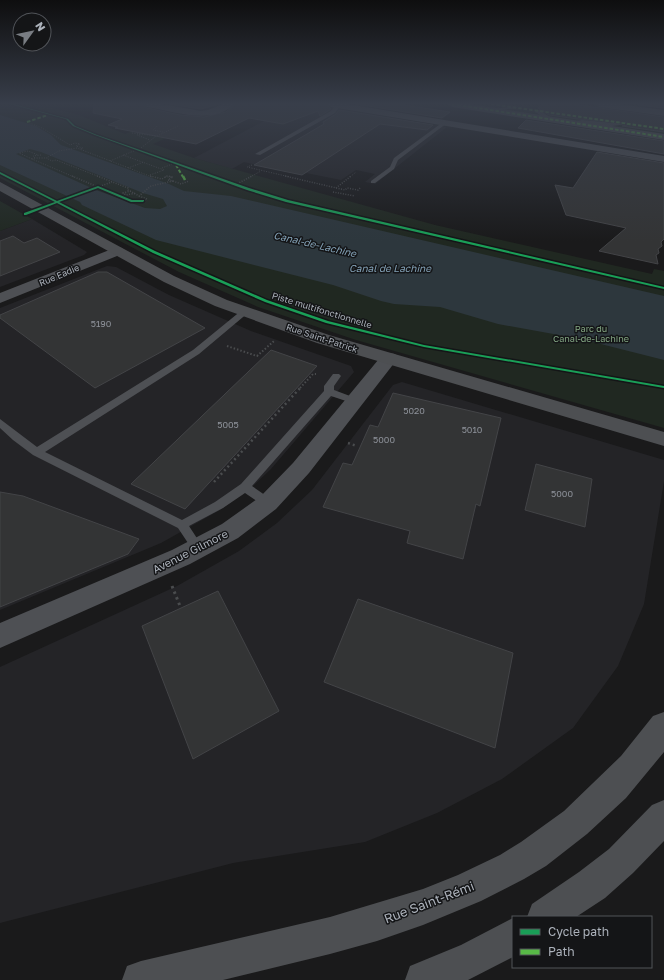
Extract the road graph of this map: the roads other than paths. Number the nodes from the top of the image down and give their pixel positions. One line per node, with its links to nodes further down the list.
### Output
1 (266, 150): 4 (lane)
2 (409, 150): 6 (lane)
3 (608, 150): 5 (street)
4 (258, 154)
5 (664, 159)
6 (373, 182)
7 (0, 186): 8 (main road, Rue Saint-Patrick)
8 (117, 251): 9 (street, Rue Eadie); 10 (main road, Rue Saint-Patrick)
9 (0, 298)
10 (245, 312): 11 (main road, Rue Saint-Patrick); 17 (lane)
11 (389, 358): 14 (street, Avenue Gilmore); 16 (main road, Rue Saint-Patrick)
12 (336, 376): 13 (lane)
13 (329, 392): 14 (lane); 18 (lane)
14 (355, 400): 19 (street, Avenue Gilmore)
15 (0, 422): 17 (lane)
16 (664, 439)
17 (37, 452): 20 (lane)
18 (245, 487): 19 (lane); 20 (lane)
19 (268, 502): 21 (street, Avenue Gilmore)
20 (182, 525): 21 (lane)
21 (198, 549): 22 (street, Avenue Gilmore)
22 (0, 636)
23 (664, 727): 27 (main road, Rue Saint-Rémi)
24 (664, 818): 25 (main road)
25 (546, 916)
26 (512, 938): 28 (main road)
27 (141, 980)
28 (424, 980)

